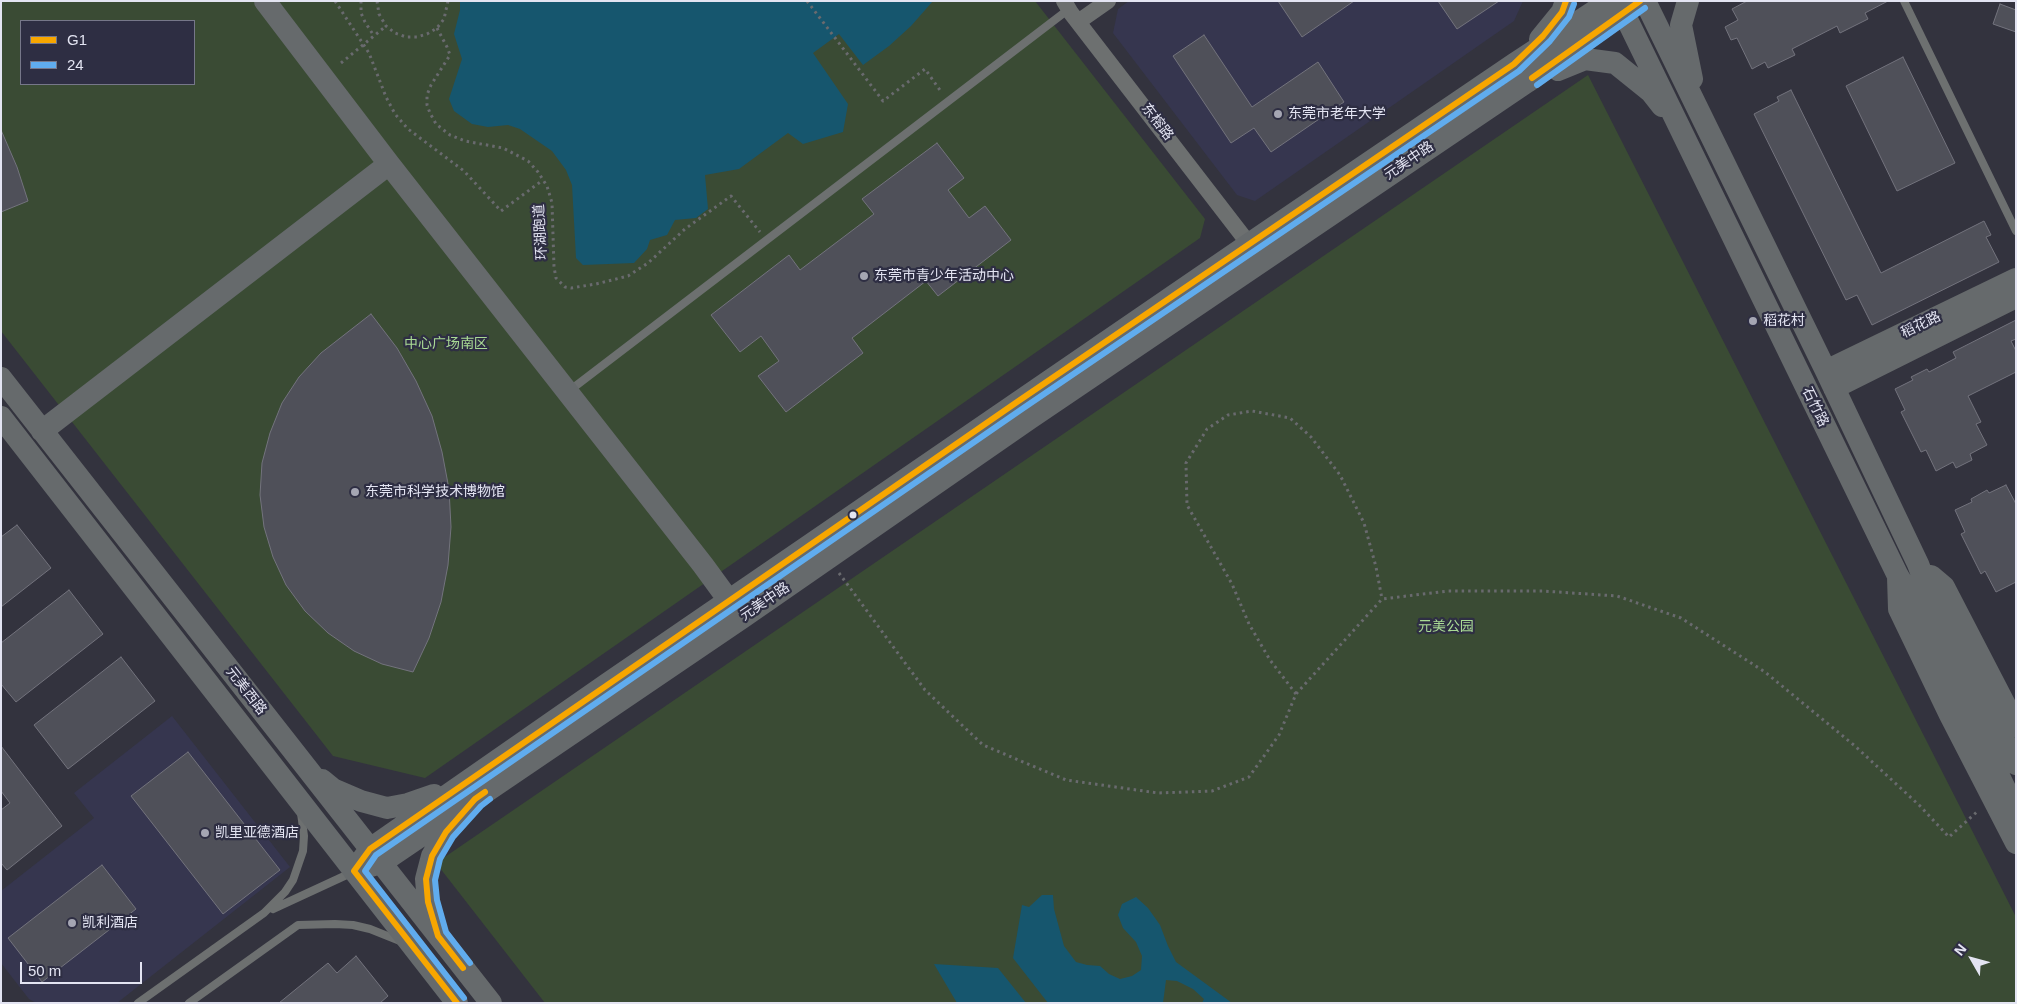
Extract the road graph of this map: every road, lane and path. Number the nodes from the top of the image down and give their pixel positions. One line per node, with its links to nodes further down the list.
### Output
1 (265, 1): 24 (street)
2 (335, 1): 17 (path)
3 (361, 1): 16 (path)
4 (377, 1): 14 (path)
5 (448, 1): 15 (path)
6 (807, 1): 21 (path)
7 (1108, 1): 13 (street)
8 (1566, 1): 19 (street)
9 (1645, 1): 22 (street, 石竹路)
10 (1688, 1): 22 (street)
11 (1904, 1): 26 (lane)
12 (1623, 4): 19 (street, 元美中路); 20 (street, 元美中路); 23 (street, 石竹路)
13 (1071, 11): 21 (lane); 28 (street, 东榕路)
14 (386, 26): 15 (path); 16 (path)
15 (436, 28): 25 (path, 环湖跑道)
16 (374, 36): 17 (path)
17 (364, 44): 18 (path); 25 (path)
18 (340, 63)
19 (1514, 64): 28 (street, 元美中路)
20 (1527, 82): 23 (street); 36 (street, 元美中路)
21 (948, 101): 27 (lane)
22 (1699, 111): 32 (street, 石竹路)
23 (1678, 126): 38 (street, 石竹路)
24 (389, 164): 33 (street); 35 (street)
25 (543, 180): 27 (path, 环湖跑道)
26 (2016, 231)
27 (766, 240): 33 (lane)
28 (1249, 244): 40 (street, 元美中路)
29 (2016, 279): 32 (street, 稻花路)
30 (2016, 297): 32 (street, 稻花路)
31 (1, 378): 35 (street, 元美西路)
32 (1830, 380): 37 (street, 石竹路)
33 (568, 392): 40 (street)
34 (1, 417): 46 (street, 元美西路)
35 (42, 431): 44 (street, 元美西路)
36 (828, 558): 40 (street, 元美中路); 41 (path)
37 (1918, 564): 42 (street); 43 (street, 石竹路)
38 (1898, 576): 47 (street); 48 (street, 石竹路)
39 (1382, 599): 41 (path); 41 (path); 47 (path)
40 (736, 609): 45 (street, 元美中路)
41 (1296, 694)
42 (2016, 726)
43 (2016, 764)
44 (305, 766): 45 (street); 50 (street, 元美西路)
45 (468, 792): 50 (street, 元美中路); 53 (street)
46 (294, 793): 51 (street, 元美西路); 52 (lane)
47 (1993, 798): 49 (street)
48 (2016, 811)
49 (2016, 843)
50 (376, 856): 51 (street, 元美中路); 53 (street, 元美西路)
51 (354, 871): 52 (lane); 54 (street, 元美西路)
52 (264, 913): 55 (lane)
53 (438, 936): 58 (street, 元美西路)
54 (418, 953): 56 (lane); 57 (street, 元美西路)
55 (138, 1003)
56 (189, 1003)
57 (457, 1003)
58 (491, 1003)

